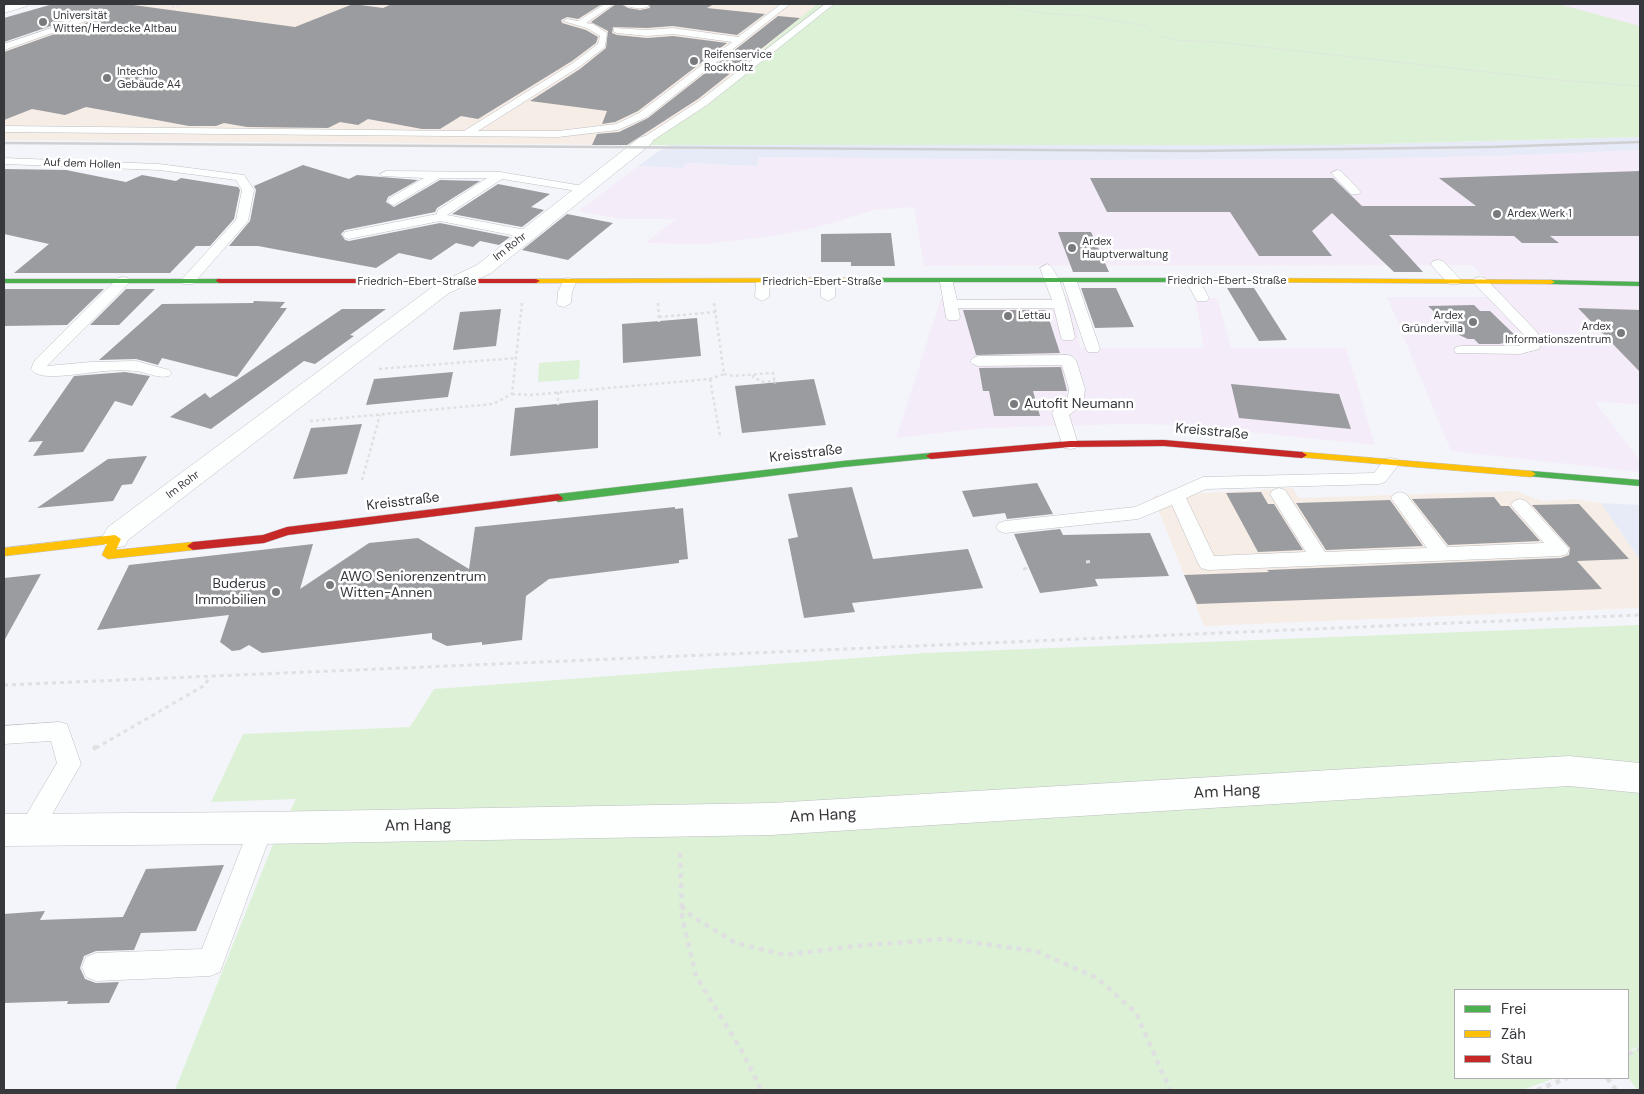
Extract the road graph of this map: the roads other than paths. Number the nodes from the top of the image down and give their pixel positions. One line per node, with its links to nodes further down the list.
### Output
1 (23, 4): 7 (street)
2 (610, 4): 10 (lane)
3 (627, 4): 6 (lane)
4 (786, 4): 12 (lane)
5 (830, 4): 16 (lane, Im Rohr)
6 (645, 6)
7 (4, 10)
8 (102, 14): 13 (lane)
9 (567, 21): 10 (lane)
10 (579, 24): 15 (lane)
11 (617, 30): 12 (lane)
12 (740, 40): 15 (lane)
13 (4, 47)
14 (4, 129): 15 (lane)
15 (466, 134)
16 (645, 141): 22 (street, Im Rohr)
17 (4, 162): 31 (lane, Auf dem Hollen)
18 (1338, 173): 23 (lane)
19 (386, 174): 20 (lane)
20 (437, 175): 21 (lane); 24 (lane)
21 (500, 176): 22 (lane); 25 (lane)
22 (583, 189): 26 (street, Im Rohr)
23 (1354, 192)
24 (394, 201)
25 (442, 213)
26 (527, 234): 27 (lane); 36 (street, Im Rohr)
27 (349, 236)
28 (1438, 264): 33 (lane)
29 (1047, 268): 41 (lane)
30 (123, 281): 31 (street, Friedrich-Ebert-Straße); 35 (street, Friedrich-Ebert-Straße); 53 (lane)
31 (188, 281): 36 (street, Friedrich-Ebert-Straße)
32 (1194, 281): 33 (street, Friedrich-Ebert-Straße); 42 (street, Friedrich-Ebert-Straße); 46 (lane)
33 (1454, 281): 34 (street, Friedrich-Ebert-Straße)
34 (1480, 281): 43 (street, Friedrich-Ebert-Straße); 51 (lane)
35 (4, 282)
36 (458, 282): 37 (street, Friedrich-Ebert-Straße); 62 (street, Im Rohr)
37 (569, 282): 38 (street, Friedrich-Ebert-Straße); 47 (lane)
38 (763, 282): 39 (street, Friedrich-Ebert-Straße); 44 (lane)
39 (828, 282): 40 (street, Friedrich-Ebert-Straße); 45 (lane)
40 (947, 282): 41 (street, Friedrich-Ebert-Straße); 48 (lane)
41 (1052, 282): 42 (street, Friedrich-Ebert-Straße); 48 (lane)
42 (1070, 282): 50 (lane)
43 (1640, 284)
44 (762, 296)
45 (828, 297)
46 (1202, 298)
47 (564, 303)
48 (1060, 304): 49 (lane)
49 (1068, 338)
50 (1094, 348)
51 (1462, 350)
52 (978, 361): 54 (lane)
53 (164, 373)
54 (1070, 444): 55 (street, Kreisstraße); 62 (street, Kreisstraße)
55 (1391, 463): 56 (street, Kreisstraße); 58 (lane)
56 (1640, 483)
57 (1279, 494): 65 (lane)
58 (1176, 496): 61 (lane); 65 (lane)
59 (1400, 498): 64 (lane)
60 (1520, 505): 64 (lane)
61 (1004, 527)
62 (115, 539): 63 (street)
63 (4, 552)
64 (1442, 554): 65 (lane)
65 (1320, 559)
66 (4, 735): 69 (lane)
67 (1640, 778): 68 (street, Am Hang)
68 (262, 828): 69 (street, Am Hang); 70 (lane)
69 (17, 829)
70 (96, 966)

